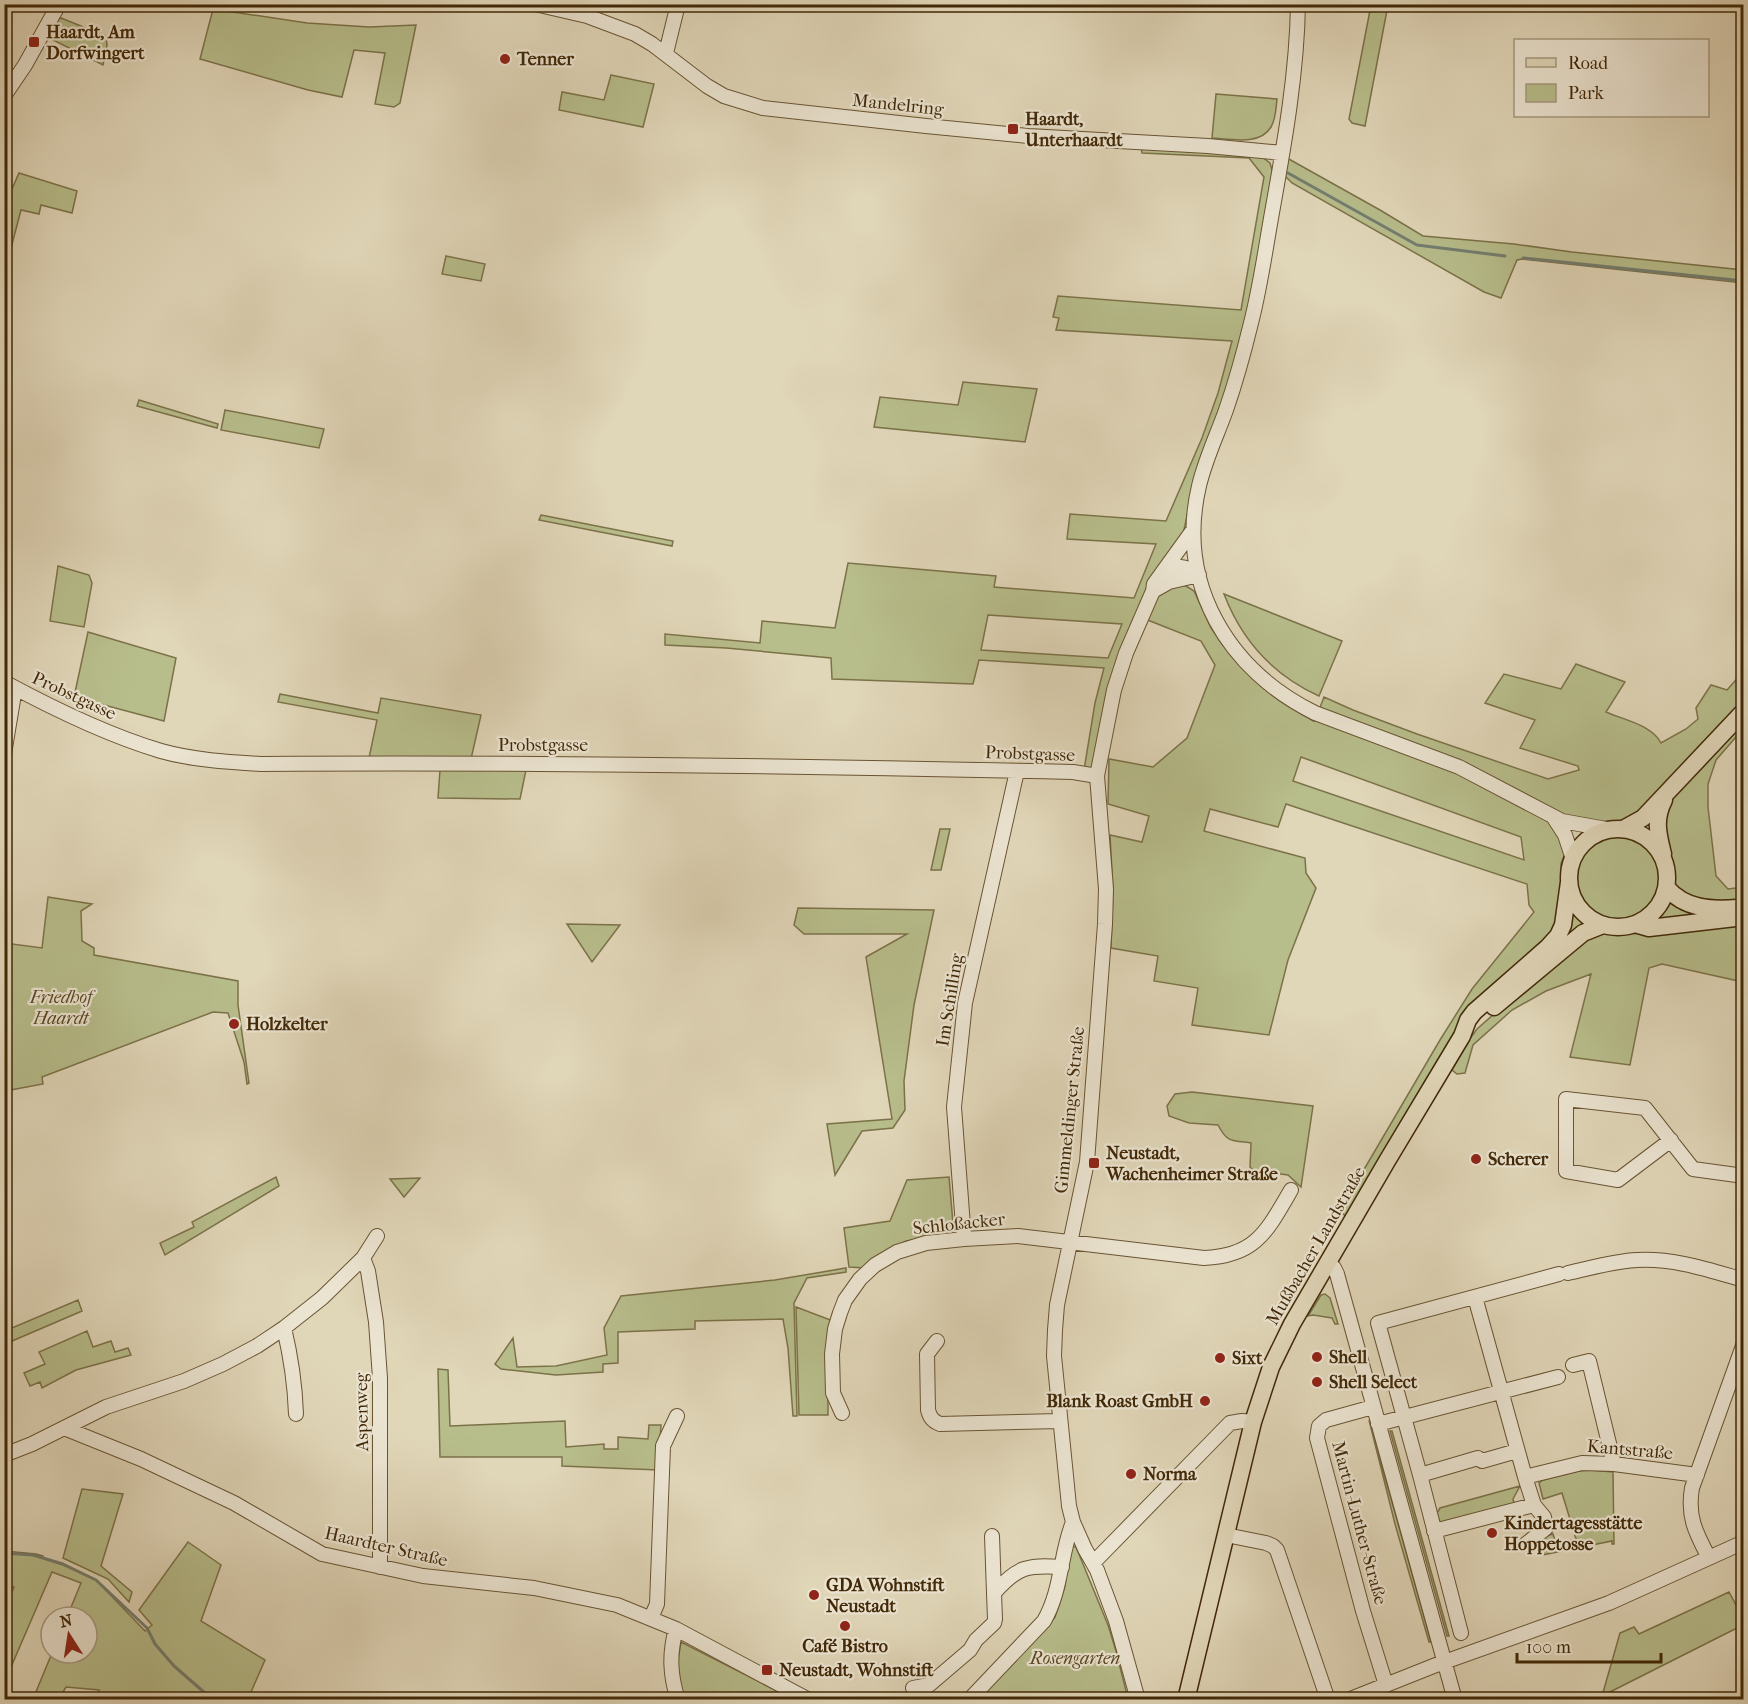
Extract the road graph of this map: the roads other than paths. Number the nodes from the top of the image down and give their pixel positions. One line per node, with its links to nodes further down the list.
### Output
1 (59, 4): 6 (street)
2 (535, 4): 5 (street, Mandelring)
3 (678, 4): 5 (street)
4 (1298, 4): 7 (street)
5 (666, 53): 7 (street, Mandelring)
6 (4, 96)
7 (1282, 153): 8 (street)
8 (1193, 530): 9 (street, Gimmeldinger Straße); 10 (street)
9 (1161, 573): 10 (street); 11 (street, Gimmeldinger Straße)
10 (1199, 575): 11 (street); 18 (street)
11 (1153, 591): 16 (street, Gimmeldinger Straße)
12 (10, 685): 14 (street); 15 (street, Probstgasse)
13 (1743, 711): 17 (main road)
14 (4, 754)
15 (1017, 771): 16 (street, Probstgasse); 33 (street, Im Schilling)
16 (1097, 776): 34 (street, Gimmeldinger Straße)
17 (1668, 793): 19 (main road); 21 (main road)
18 (1552, 816): 19 (street); 20 (street)
19 (1617, 829): 20 (main road); 21 (main road)
20 (1573, 859): 22 (main road)
21 (1664, 860): 23 (main road)
22 (1569, 882): 27 (main road); 28 (main road, Mußbacher Landstraße)
23 (1667, 888): 24 (main road); 26 (main road)
24 (1743, 908)
25 (1743, 917): 26 (main road)
26 (1635, 924): 27 (main road)
27 (1603, 925): 28 (main road)
28 (1462, 1036): 36 (main road, Mußbacher Landstraße)
29 (1671, 1140): 29 (street); 30 (street)
30 (1743, 1176)
31 (1291, 1190): 34 (street, Schloßacker)
32 (377, 1236): 35 (street)
33 (964, 1239): 34 (street, Schloßacker); 46 (street, Schloßacker)
34 (1070, 1242): 50 (street, Gimmeldinger Straße)
35 (363, 1258): 39 (street); 69 (street, Aspenweg)
36 (1329, 1263): 45 (street); 51 (main road, Mußbacher Landstraße)
37 (1743, 1280): 38 (street)
38 (1474, 1297): 44 (street); 49 (street)
39 (284, 1328): 47 (street); 53 (street)
40 (937, 1341): 50 (street)
41 (1743, 1343): 58 (street)
42 (1573, 1365): 56 (street)
43 (1558, 1377): 44 (street)
44 (1500, 1391): 49 (street); 54 (street)
45 (1373, 1407): 52 (street); 76 (street, Martin-Luther-Straße)
46 (842, 1413)
47 (296, 1414)
48 (677, 1416): 72 (street)
49 (1403, 1418): 52 (street); 57 (street)
50 (1060, 1421): 61 (street, Gimmeldinger Straße)
51 (1253, 1422): 63 (main road, Mußbacher Landstraße); 68 (street)
52 (1378, 1424): 75 (street)
53 (64, 1428): 55 (street); 69 (street, Haardter Straße)
54 (1517, 1451): 57 (street); 59 (street)
55 (4, 1455)
56 (1614, 1464): 58 (street, Kantstraße); 59 (street, Kantstraße)
57 (1420, 1475): 62 (street)
58 (1697, 1475): 67 (street)
59 (1525, 1477): 60 (street)
60 (1534, 1505): 62 (street); 66 (street)
61 (1073, 1522): 68 (street, Gimmeldinger Straße); 70 (street)
62 (1434, 1532): 74 (street)
63 (1226, 1534): 82 (main road, Mußbacher Landstraße); 83 (street)
64 (992, 1536): 71 (street)
65 (1743, 1542): 67 (street)
66 (1526, 1544)
67 (1709, 1558): 75 (street)
68 (1094, 1562): 81 (street, Gimmeldinger Straße)
69 (380, 1567): 72 (street, Haardter Straße)
70 (1062, 1567): 71 (street); 80 (street)
71 (994, 1593): 77 (street)
72 (651, 1618): 73 (street, Haardter Straße)
73 (676, 1629): 78 (street); 79 (street, Haardter Straße)
74 (1461, 1633)
75 (1444, 1662): 76 (street); 85 (street)
76 (1386, 1685): 84 (street)
77 (912, 1688)
78 (678, 1700)
79 (809, 1700)
80 (969, 1700)
81 (1138, 1700)
82 (1186, 1700)
83 (1328, 1700)
84 (1348, 1700)
85 (1455, 1700)

